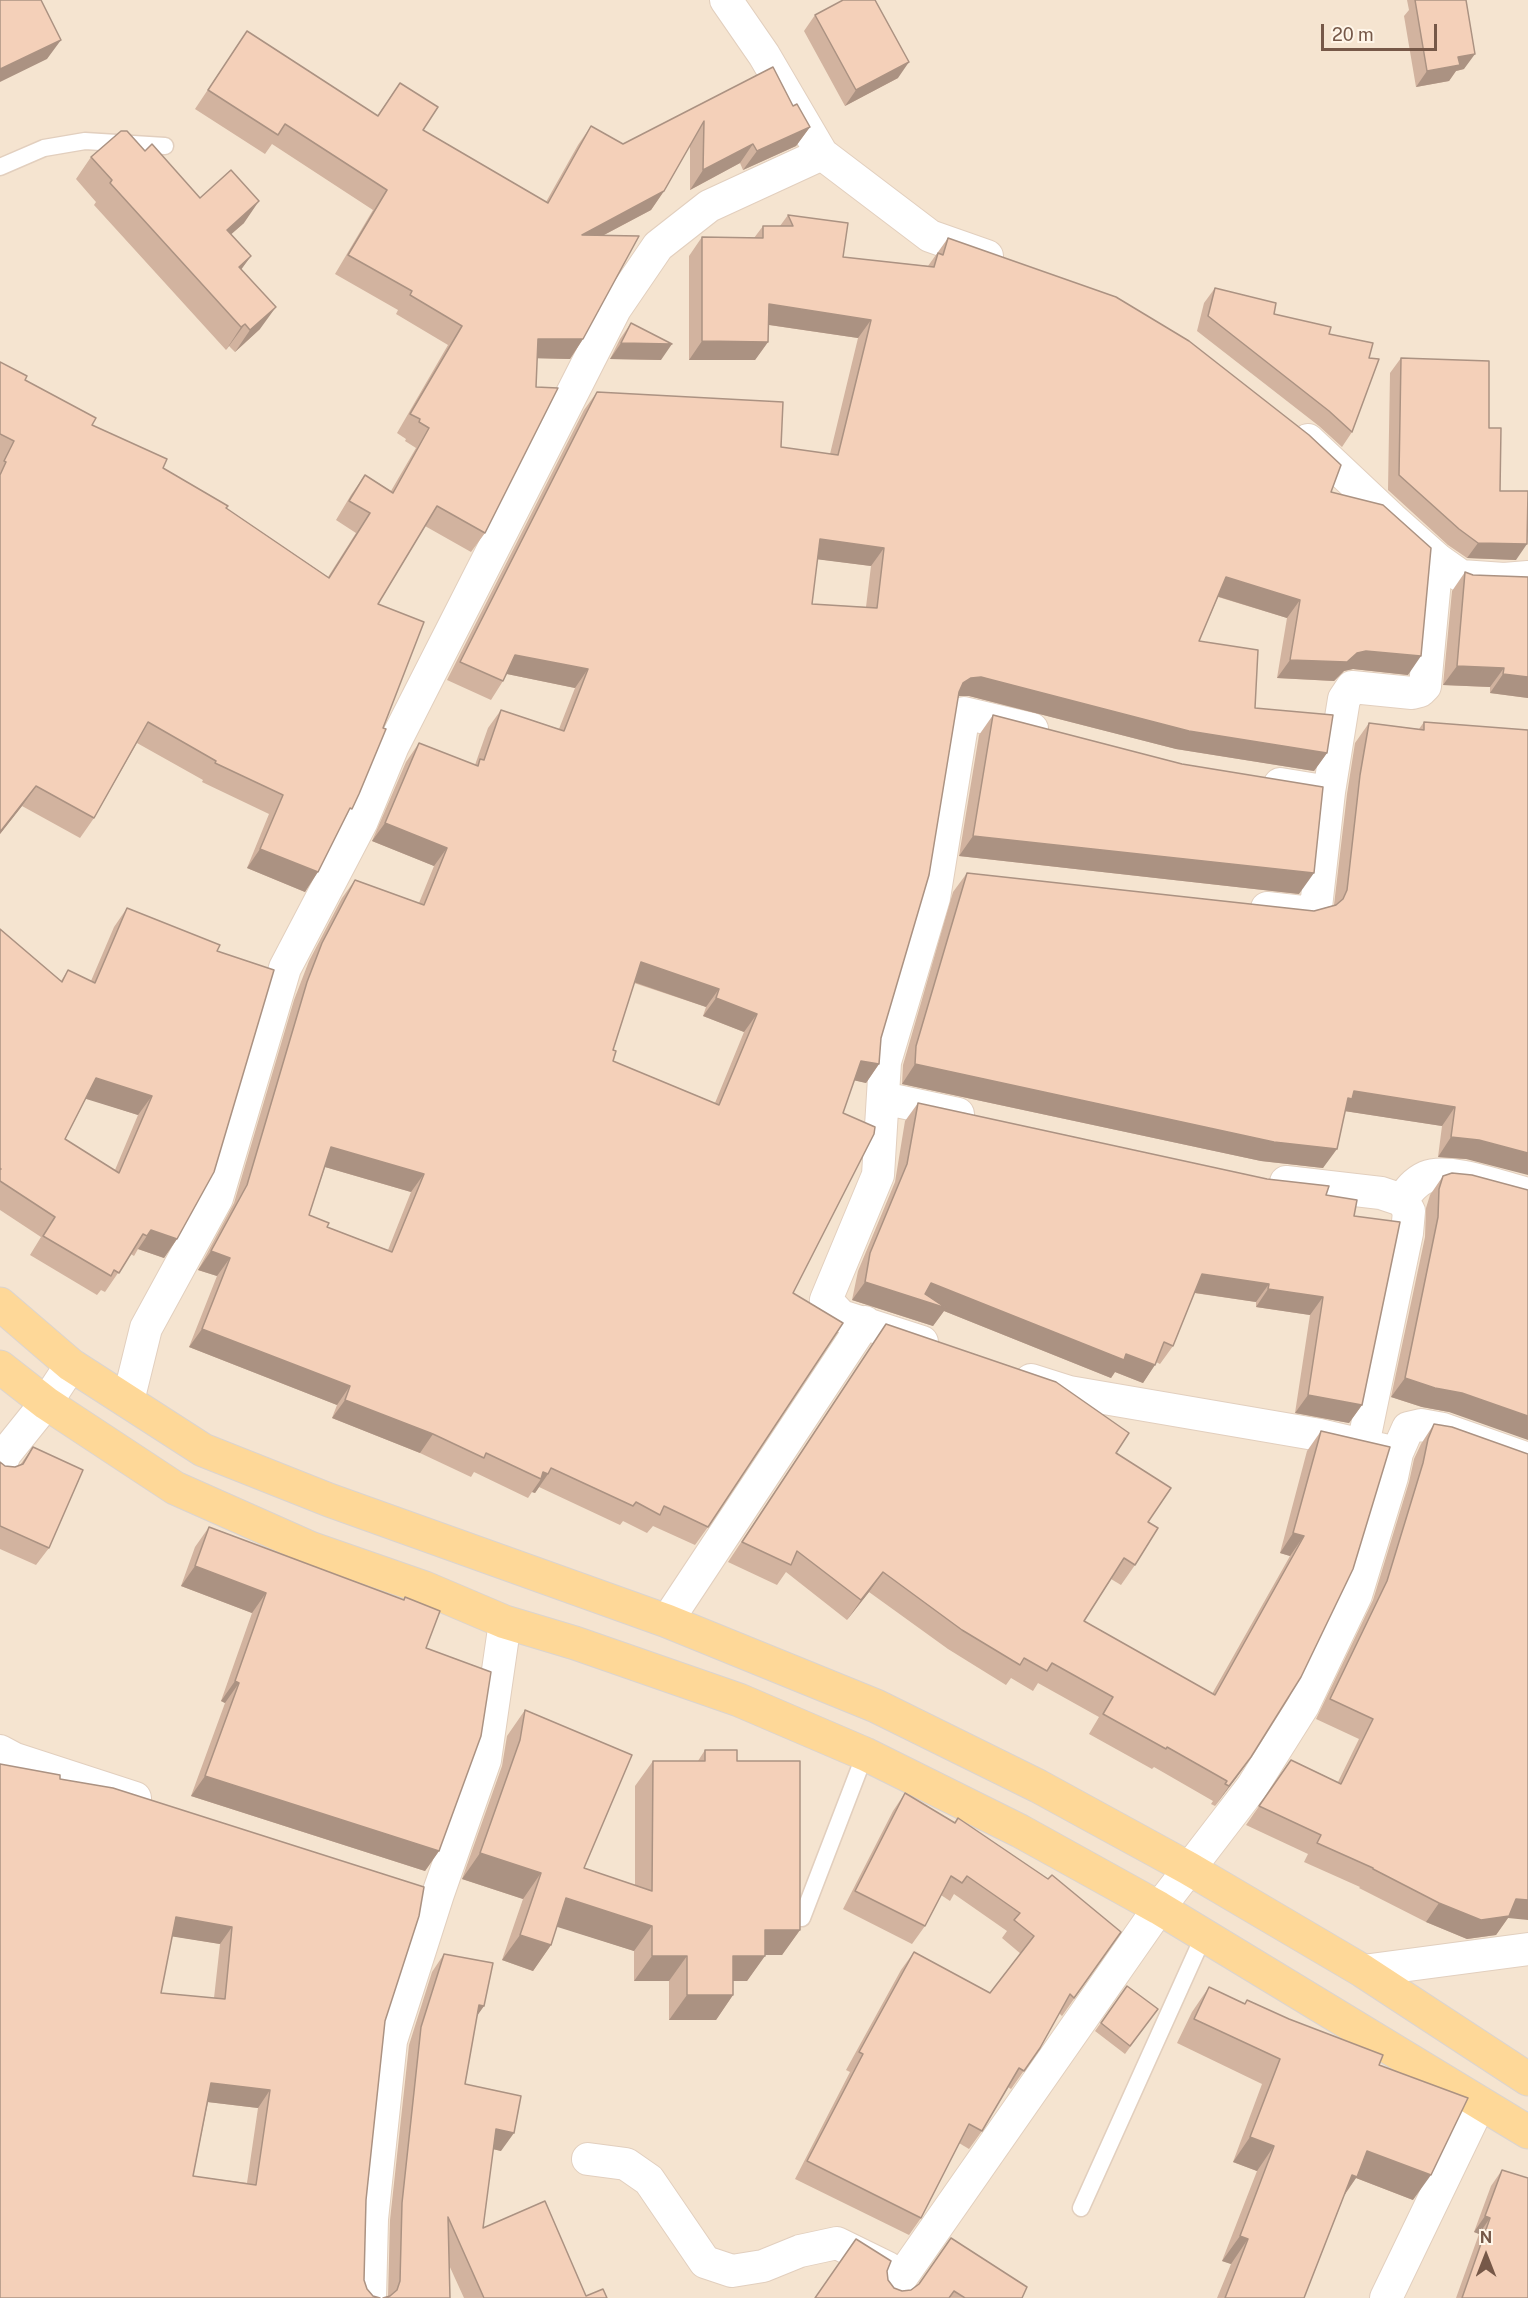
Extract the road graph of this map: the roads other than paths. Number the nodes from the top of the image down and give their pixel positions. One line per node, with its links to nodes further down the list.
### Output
1 (726, 0): 3 (street)
2 (165, 146): 4 (lane)
3 (822, 153): 5 (street); 24 (street)
4 (0, 167)
5 (1010, 264)
6 (1289, 426): 7 (street)
7 (1437, 559): 8 (street); 11 (street)
8 (1528, 577)
9 (1064, 737): 13 (street)
10 (1251, 779): 11 (street)
11 (1329, 792): 12 (street)
12 (1245, 906)
13 (883, 1098): 14 (street); 19 (street)
14 (988, 1121)
15 (1258, 1179): 17 (street)
16 (1528, 1194): 17 (street)
17 (1402, 1200): 26 (street)
18 (0, 1304): 21 (main road)
19 (866, 1322): 20 (street); 30 (street)
20 (944, 1350)
21 (71, 1365): 24 (main road); 25 (street)
22 (0, 1367): 25 (main road)
23 (1001, 1369): 26 (street)
24 (128, 1401): 30 (main road)
25 (46, 1403): 29 (street); 31 (main road)
26 (1363, 1445): 27 (street)
27 (1397, 1453): 28 (street); 35 (street)
28 (1528, 1460)
29 (0, 1467)
30 (667, 1621): 35 (main road)
31 (505, 1622): 33 (main road); 47 (street)
32 (0, 1751): 34 (street)
33 (865, 1754): 36 (main road); 37 (lane)
34 (160, 1806)
35 (1188, 1868): 36 (street); 40 (main road)
36 (1159, 1908): 38 (main road); 46 (street)
37 (802, 1918)
38 (1204, 1935): 42 (main road); 45 (lane)
39 (1528, 1949): 40 (street)
40 (1363, 1971): 41 (main road)
41 (1528, 2079)
42 (1480, 2103): 43 (main road); 48 (street)
43 (1528, 2132)
44 (588, 2159): 46 (street)
45 (1081, 2208)
46 (894, 2287)
47 (370, 2298)
48 (1386, 2298)

